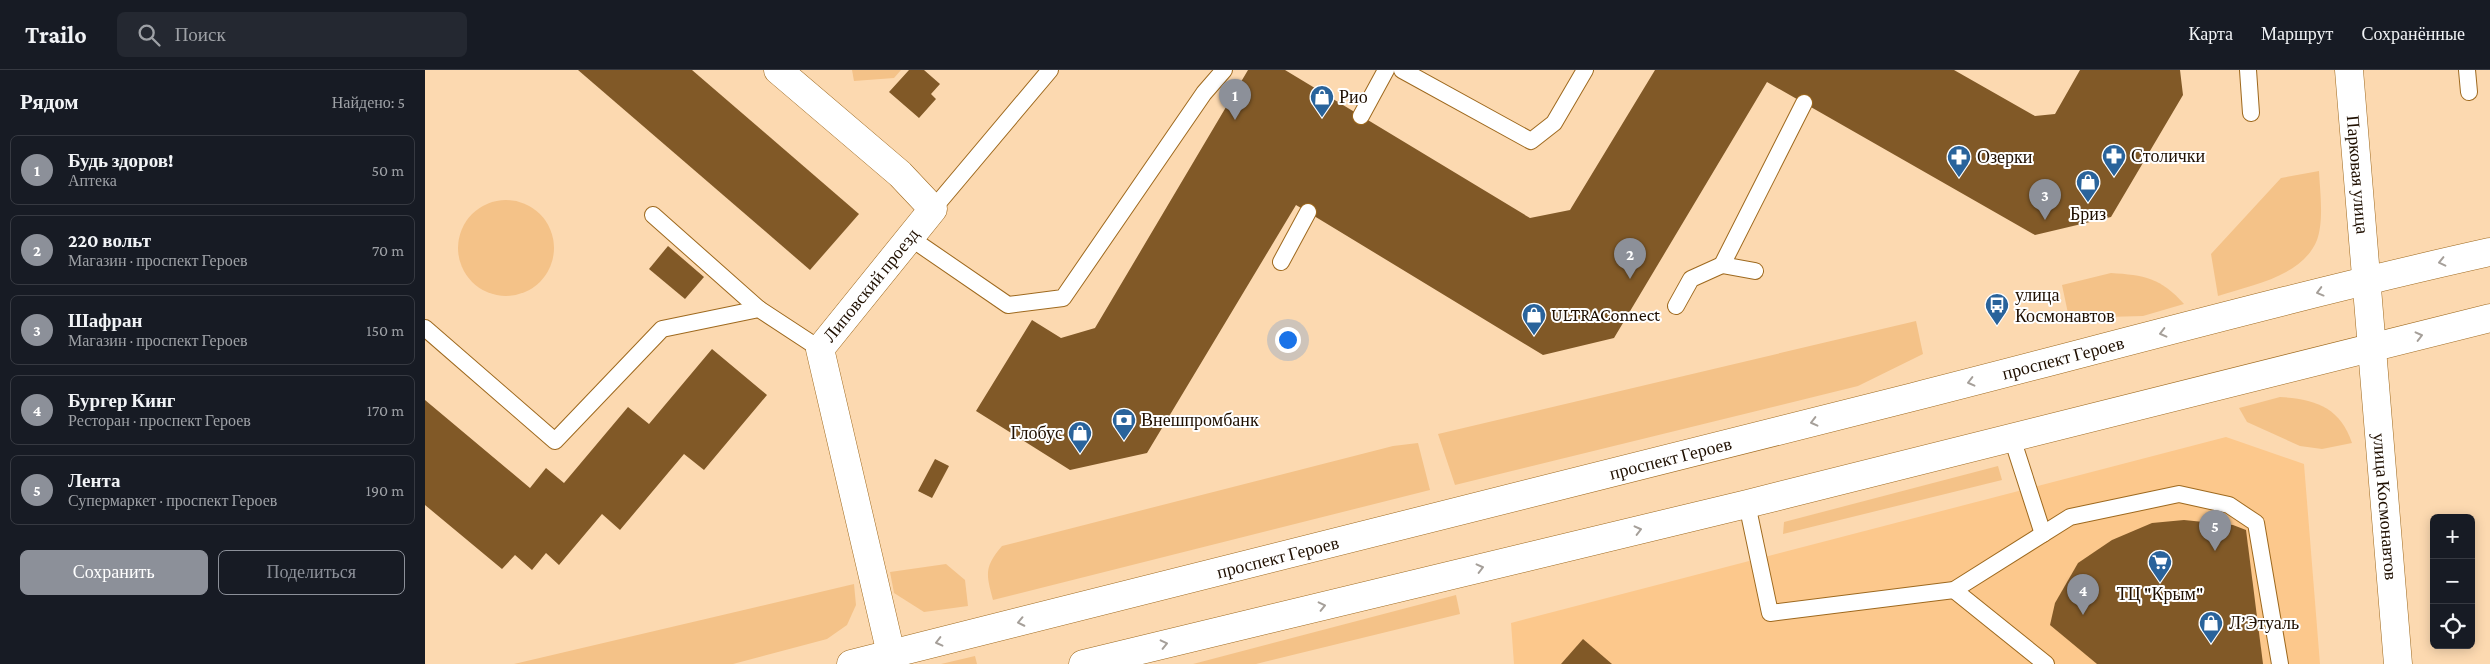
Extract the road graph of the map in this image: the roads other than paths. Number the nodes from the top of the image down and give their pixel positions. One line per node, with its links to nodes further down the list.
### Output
1 (778, 70): 14 (main road)
2 (1050, 70): 14 (lane)
3 (1224, 70): 17 (lane)
4 (1386, 70): 13 (lane)
5 (1402, 70): 6 (lane)
6 (1585, 70)
7 (2248, 70): 12 (lane)
8 (2349, 70): 22 (main road, Парковая улица)
9 (2467, 70): 10 (lane)
10 (2469, 92)
11 (1804, 103): 20 (lane)
12 (2251, 113)
13 (1361, 116)
14 (933, 209): 17 (main road, Липовский проезд)
15 (1308, 212): 19 (lane)
16 (653, 215): 24 (lane)
17 (909, 236): 28 (main road, Липовский проезд)
18 (2490, 252): 22 (main road, проспект Героев, one-way to 22)
19 (1281, 262)
20 (1721, 265): 21 (lane); 23 (lane)
21 (1755, 271)
22 (2367, 279): 27 (main road, Парковая улица); 33 (main road, проспект Героев, one-way to 33)
23 (1676, 306)
24 (759, 309): 26 (lane); 28 (lane)
25 (2490, 318): 27 (main road, one-way to 25)
26 (425, 328)
27 (2372, 348): 29 (main road); 39 (main road, улица Космонавтов)
28 (820, 349): 33 (main road, Липовский проезд)
29 (2012, 438): 30 (main road); 31 (lane)
30 (1747, 504): 32 (lane); 34 (main road, one-way to 30)
31 (2043, 534): 32 (lane); 38 (lane)
32 (1954, 590): 37 (lane)
33 (891, 654): 35 (main road, проспект Героев)
34 (1139, 657): 36 (main road)
35 (851, 664)
36 (1083, 664)
37 (2046, 664)
38 (2280, 664)
39 (2398, 664)

